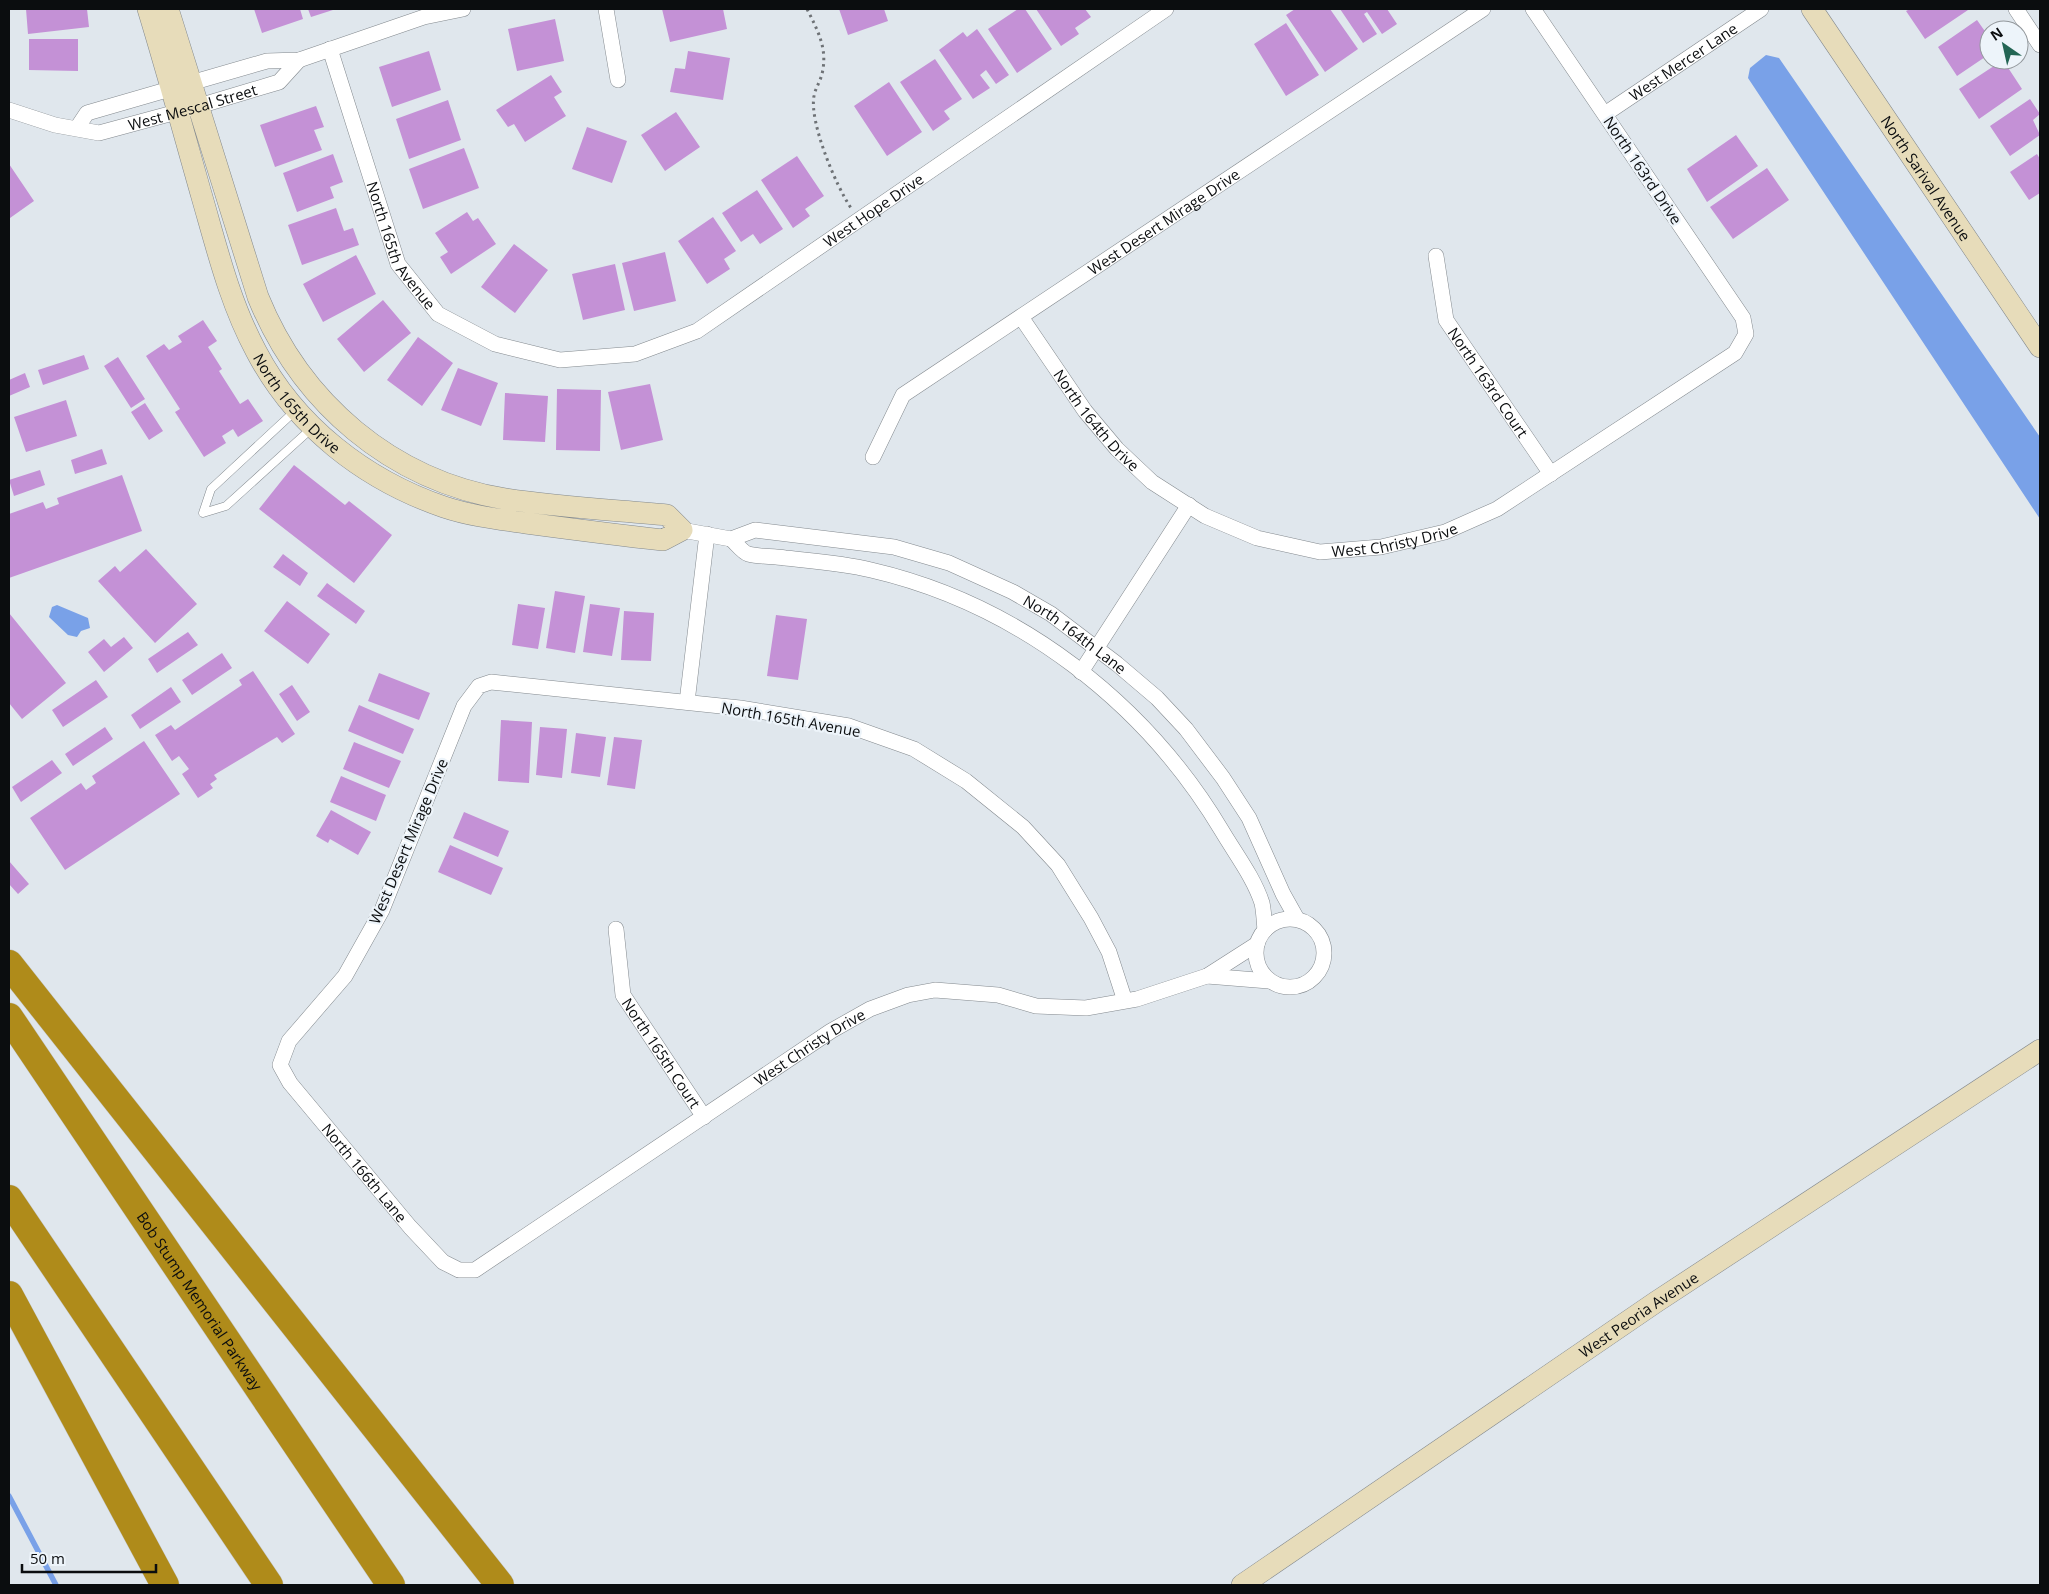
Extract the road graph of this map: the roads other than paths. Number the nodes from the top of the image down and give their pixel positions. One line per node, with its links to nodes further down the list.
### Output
1 (148, 9): 15 (street, North 165th Drive)
2 (168, 9): 15 (street, North 165th Drive)
3 (463, 9): 12 (street, West Mescal Street)
4 (606, 9): 14 (street)
5 (1166, 9): 25 (street, West Hope Drive)
6 (1483, 9): 22 (street, West Desert Mirage Drive)
7 (1533, 9): 19 (street, North 163rd Drive)
8 (1761, 9): 19 (street, West Mercer Lane)
9 (1812, 9): 24 (street, North Sarival Avenue)
10 (2016, 9): 11 (street)
11 (2040, 45)
12 (330, 49): 13 (street, West Mescal Street); 25 (street, North 165th Avenue)
13 (299, 60): 15 (street, West Mescal Street); 16 (street, West Mescal Street)
14 (618, 80)
15 (182, 86): 16 (street, North 165th Drive); 18 (street, North 165th Drive); 20 (street, West Mescal Street)
16 (198, 106): 18 (street, West Mescal Street); 31 (street, North 165th Drive)
17 (9, 110): 20 (street, West Mescal Street)
18 (178, 112): 20 (street, West Mescal Street); 26 (street, North 165th Drive)
19 (1605, 114): 23 (street, North 163rd Drive)
20 (77, 128)
21 (1436, 256): 29 (street, North 163rd Court)
22 (1021, 317): 28 (street, West Desert Mirage Drive); 30 (street, North 164th Drive)
23 (1746, 334): 29 (street, West Christy Drive)
24 (2040, 347)
25 (560, 360)
26 (297, 409): 27 (street, North 165th Drive); 27 (lane)
27 (313, 426): 31 (street, North 165th Drive)
28 (873, 457)
29 (1551, 474): 30 (street, West Christy Drive)
30 (1189, 505): 34 (street)
31 (682, 530): 32 (street)
32 (708, 534): 33 (street, North 164th Lane); 37 (street)
33 (731, 539): 34 (street, North 164th Lane); 35 (street, North 164th Lane)
34 (1096, 648): 35 (street); 38 (street, North 164th Lane)
35 (1081, 672): 40 (street, North 164th Lane)
36 (479, 686): 37 (street, North 165th Avenue); 48 (street, West Desert Mirage Drive)
37 (687, 702): 45 (street, North 165th Avenue)
38 (1297, 919): 40 (street); 44 (street, North 164th Lane)
39 (616, 929): 49 (street, North 165th Court)
40 (1266, 930): 41 (street)
41 (1257, 944): 43 (street); 44 (street)
42 (9, 964): 56 (highway)
43 (1207, 976): 44 (street); 45 (street, West Christy Drive)
44 (1269, 981)
45 (1125, 1001): 49 (street, West Christy Drive)
46 (9, 1017): 55 (highway, Bob Stump Memorial Parkway)
47 (2040, 1050): 57 (street, West Peoria Avenue)
48 (280, 1065): 51 (street, North 166th Lane)
49 (704, 1116): 51 (street, West Christy Drive)
50 (9, 1199): 54 (highway)
51 (459, 1270)
52 (9, 1295): 53 (highway)
53 (165, 1585)
54 (269, 1585)
55 (392, 1585)
56 (500, 1585)
57 (1242, 1585)

